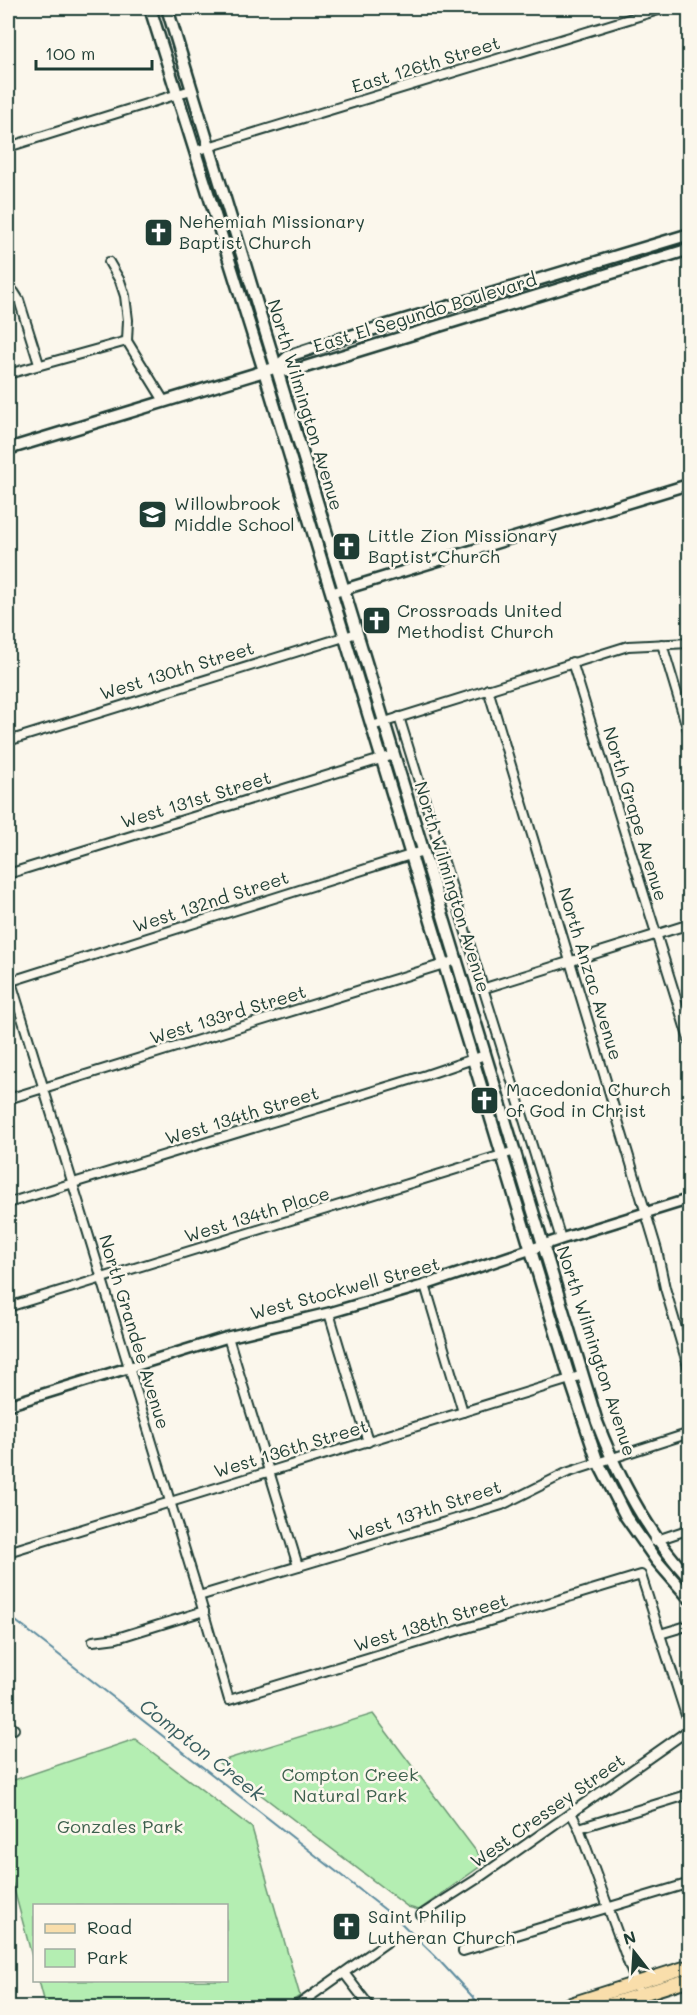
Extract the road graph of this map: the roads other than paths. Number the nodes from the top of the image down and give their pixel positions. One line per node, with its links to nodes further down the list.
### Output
1 (150, 8): 5 (main road, North Wilmington Avenue)
2 (167, 8): 4 (main road, North Wilmington Avenue)
3 (665, 8): 7 (street, East 126th Street)
4 (191, 90): 5 (street); 7 (main road, North Wilmington Avenue)
5 (177, 94): 6 (street); 8 (main road, North Wilmington Avenue)
6 (8, 147)
7 (209, 147): 8 (street, East 126th Street); 15 (main road, North Wilmington Avenue)
8 (195, 151): 16 (main road, North Wilmington Avenue)
9 (690, 234): 15 (main road, East El Segundo Boulevard)
10 (690, 249): 15 (main road, East El Segundo Boulevard)
11 (109, 262): 13 (street)
12 (8, 287): 14 (street)
13 (127, 341): 14 (street); 18 (street)
14 (39, 364): 17 (street)
15 (277, 367): 16 (main road); 21 (main road, North Wilmington Avenue)
16 (265, 372): 18 (main road); 22 (main road, North Wilmington Avenue)
17 (8, 374)
18 (164, 401): 19 (main road)
19 (8, 449)
20 (690, 484): 21 (street)
21 (344, 590): 22 (street); 23 (main road, North Wilmington Avenue)
22 (332, 594): 24 (main road, North Wilmington Avenue)
23 (357, 633): 24 (street, West 130th Street); 30 (main road, North Wilmington Avenue)
24 (345, 637): 31 (main road, North Wilmington Avenue); 33 (street, West 130th Street)
25 (690, 643): 26 (street)
26 (662, 644): 27 (street); 32 (street)
27 (572, 662): 28 (street); 40 (street, North Grape Avenue)
28 (488, 689): 29 (street); 42 (street, North Anzac Avenue)
29 (399, 717): 30 (street); 46 (street)
30 (384, 722): 31 (street); 34 (main road, North Wilmington Avenue)
31 (372, 726): 35 (main road, North Wilmington Avenue)
32 (690, 737)
33 (8, 741)
34 (394, 754): 35 (street, West 131st Street); 36 (main road, North Wilmington Avenue)
35 (382, 758): 37 (main road, North Wilmington Avenue); 38 (street, West 131st Street)
36 (423, 851): 37 (street, West 132nd Street); 41 (main road, North Wilmington Avenue)
37 (411, 855): 43 (main road, North Wilmington Avenue); 45 (street, West 132nd Street)
38 (8, 874)
39 (690, 924): 40 (street)
40 (657, 935): 42 (street); 47 (street, North Grape Avenue)
41 (457, 960): 43 (street, West 133rd Street); 48 (main road, North Wilmington Avenue)
42 (570, 962): 46 (street); 57 (street, North Anzac Avenue)
43 (444, 964): 49 (main road, North Wilmington Avenue); 50 (street, West 133rd Street)
44 (8, 972): 45 (street, North Grandee Avenue)
45 (9, 982): 50 (street, North Grandee Avenue)
46 (485, 988): 58 (street)
47 (690, 1043)
48 (485, 1055): 49 (street, West 134th Street); 52 (main road, North Wilmington Avenue)
49 (473, 1059): 53 (main road, North Wilmington Avenue); 54 (street, West 134th Street)
50 (43, 1088): 51 (street, West 133rd Street); 54 (street, North Grandee Avenue)
51 (8, 1099)
52 (516, 1152): 53 (street, West 134th Place); 59 (main road, North Wilmington Avenue)
53 (503, 1155): 60 (main road, North Wilmington Avenue); 61 (street, West 134th Place)
54 (72, 1183): 56 (street, West 134th Street); 61 (street, North Grandee Avenue)
55 (690, 1199): 57 (street, West Stockwell Street)
56 (8, 1203)
57 (646, 1214): 58 (street, West Stockwell Street); 67 (street, North Anzac Avenue)
58 (561, 1239): 59 (street, West Stockwell Street)
59 (545, 1246): 60 (street, West Stockwell Street); 68 (main road, North Wilmington Avenue)
60 (532, 1250): 62 (street, West Stockwell Street); 69 (main road, North Wilmington Avenue)
61 (102, 1278): 63 (street, West 134th Place); 66 (street, North Grandee Avenue)
62 (425, 1285): 64 (street, West Stockwell Street); 71 (street)
63 (8, 1307)
64 (329, 1313): 65 (street, West Stockwell Street); 73 (street)
65 (228, 1337): 66 (street, West Stockwell Street); 76 (street)
66 (129, 1368): 70 (street, West Stockwell Street); 77 (street, North Grandee Avenue)
67 (690, 1373)
68 (583, 1375): 69 (street, West 136th Street); 74 (main road, North Wilmington Avenue)
69 (570, 1379): 71 (street, West 136th Street); 75 (main road, North Wilmington Avenue)
70 (8, 1405)
71 (463, 1412): 73 (street, West 136th Street)
72 (690, 1433): 74 (street, West 137th Street)
73 (368, 1442): 76 (street, West 136th Street)
74 (611, 1458): 75 (street, West 137th Street); 79 (main road, North Wilmington Avenue)
75 (598, 1463): 80 (main road, North Wilmington Avenue); 82 (street, West 137th Street)
76 (269, 1471): 77 (street, West 136th Street); 82 (street)
77 (170, 1502): 81 (street, West 136th Street); 84 (street, North Grandee Avenue)
78 (690, 1529): 79 (street)
79 (657, 1540): 80 (street); 83 (main road, North Wilmington Avenue)
80 (645, 1545): 85 (main road, North Wilmington Avenue)
81 (8, 1552)
82 (298, 1566): 84 (street, West 137th Street)
83 (690, 1579)
84 (199, 1596): 86 (street, North Grandee Avenue)
85 (690, 1599)
86 (204, 1611): 89 (street); 90 (street, North Grandee Avenue)
87 (690, 1625): 88 (street)
88 (660, 1634): 90 (street, West 138th Street); 91 (street)
89 (93, 1641)
90 (229, 1700)
91 (690, 1729): 93 (street, West Cressey Street)
92 (690, 1794): 94 (street)
93 (571, 1814): 94 (street); 97 (street, West Cressey Street)
94 (579, 1828): 96 (street)
95 (690, 1883): 96 (street)
96 (608, 1909): 99 (street); 103 (street)
97 (421, 1915)
98 (387, 1942): 101 (street)
99 (463, 1951)
100 (690, 1966): 103 (main road)
101 (344, 1973): 104 (street); 105 (street)
102 (690, 1979): 103 (main road)
103 (638, 1989): 106 (main road); 107 (main road); 108 (street)
104 (294, 2007)
105 (371, 2007)
106 (558, 2007)
107 (598, 2007)
108 (645, 2007)

